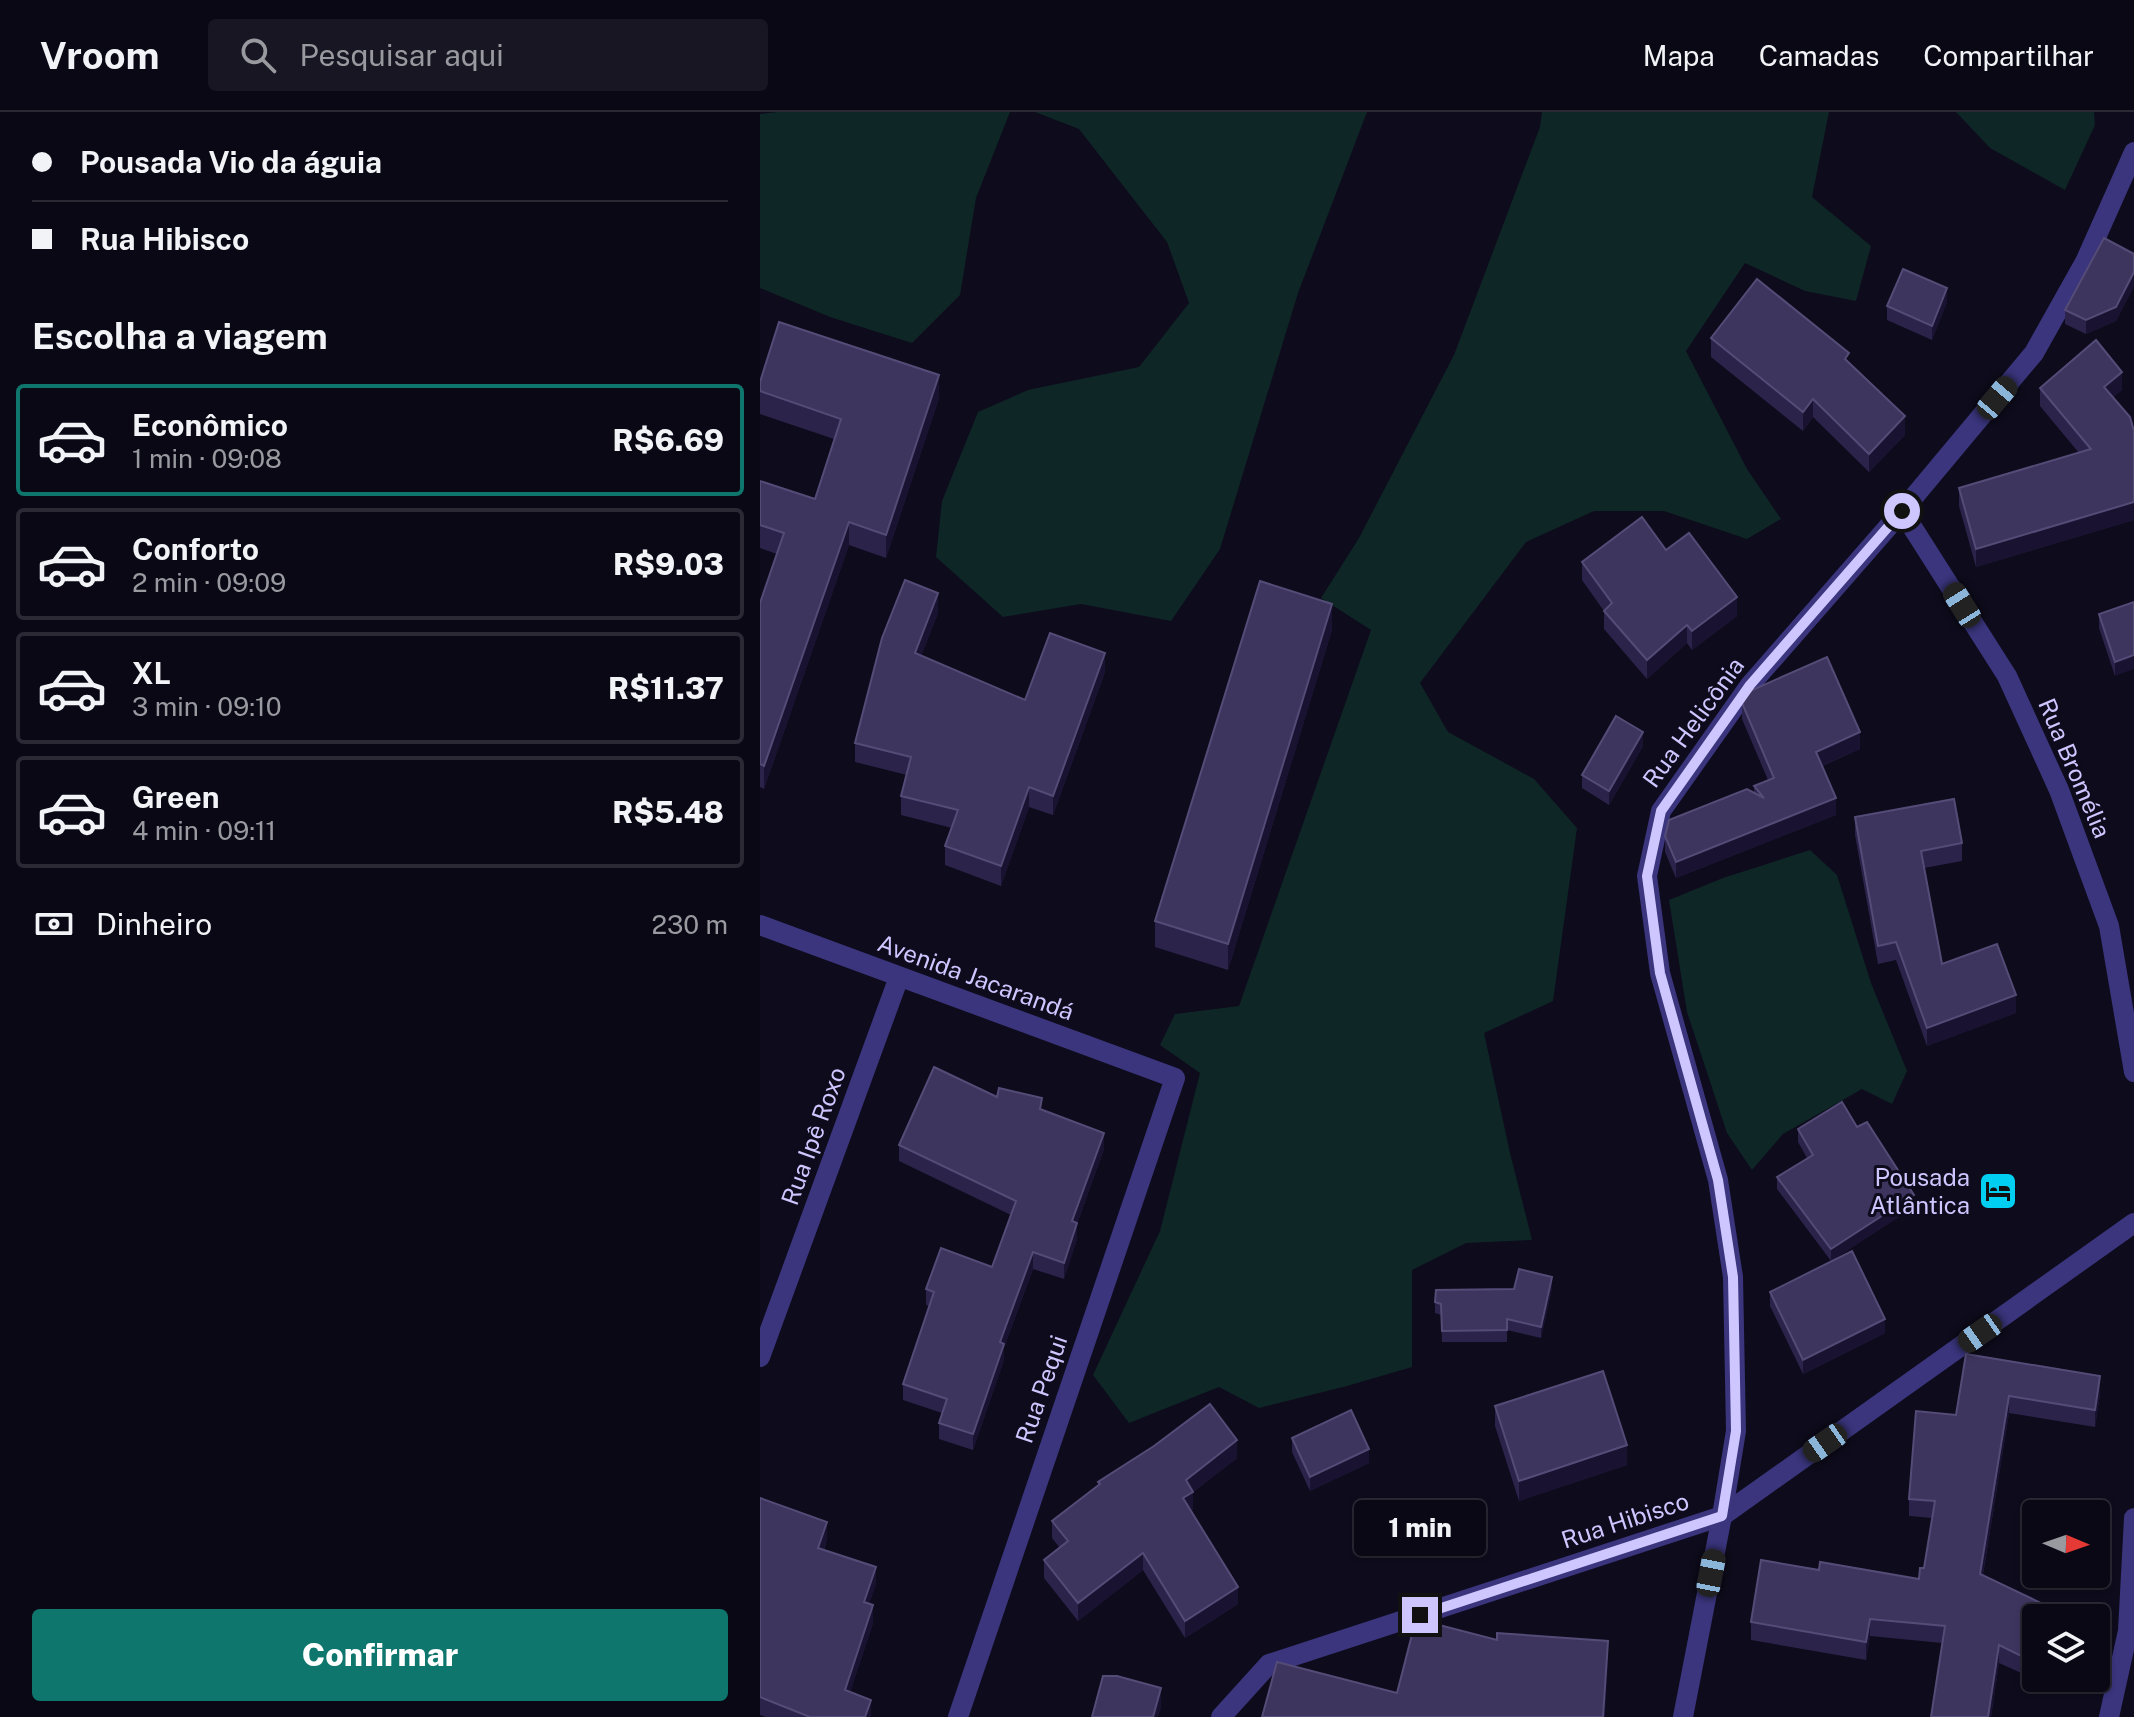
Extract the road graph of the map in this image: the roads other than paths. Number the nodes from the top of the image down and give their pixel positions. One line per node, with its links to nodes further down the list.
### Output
1 (2134, 152): 2 (street, Rua Helicônia)
2 (1902, 511): 5 (street, Rua Bromélia); 9 (street, Rua Helicônia)
3 (760, 925): 4 (street, Avenida Jacarandá)
4 (899, 977): 6 (street, Avenida Jacarandá); 8 (street, Rua Ipê Roxo)
5 (2134, 1072)
6 (1175, 1078): 11 (street, Rua Pequi)
7 (2134, 1223): 9 (street, Rua Hibisco)
8 (760, 1357)
9 (1722, 1516): 12 (street, Rua Hibisco); 13 (street, Rua Helicônia)
10 (2134, 1518): 14 (street)
11 (958, 1717)
12 (1221, 1717)
13 (1683, 1717)
14 (2109, 1717)

